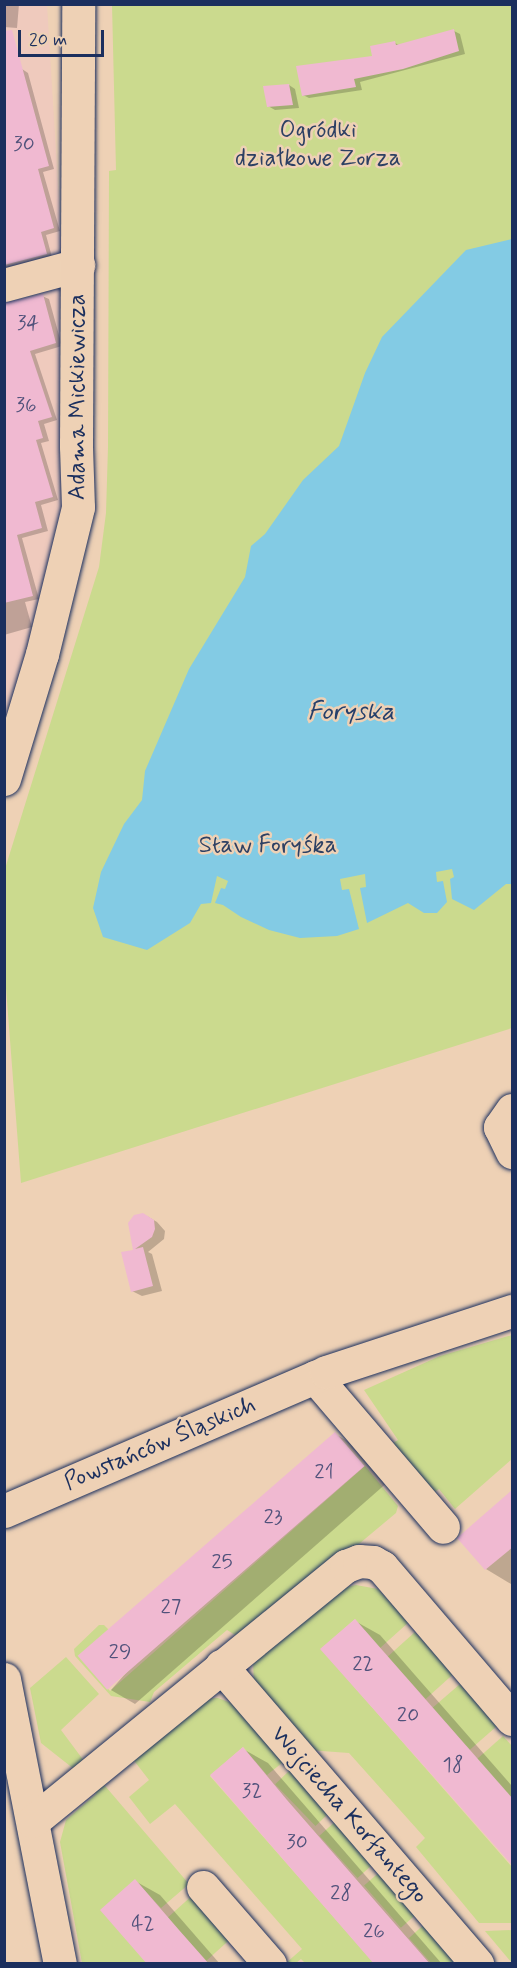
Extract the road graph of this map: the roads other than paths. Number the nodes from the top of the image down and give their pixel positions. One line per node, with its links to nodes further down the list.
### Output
1 (78, 4): 2 (street, Adama Mickiewicza)
2 (78, 265): 3 (street); 4 (street, Adama Mickiewicza)
3 (4, 285)
4 (4, 779)
5 (513, 1110): 6 (street)
6 (513, 1152)
7 (513, 1311): 8 (street, Powstańców Śląskich)
8 (315, 1377): 9 (street, Powstańców Śląskich); 10 (street)
9 (4, 1511)
10 (442, 1527)
11 (221, 1666): 13 (street); 14 (street); 18 (street, Wojciecha Korfantego)
12 (4, 1679): 14 (street)
13 (513, 1719)
14 (33, 1821): 16 (street)
15 (203, 1887): 17 (street)
16 (60, 1964)
17 (270, 1964)
18 (477, 1964)

